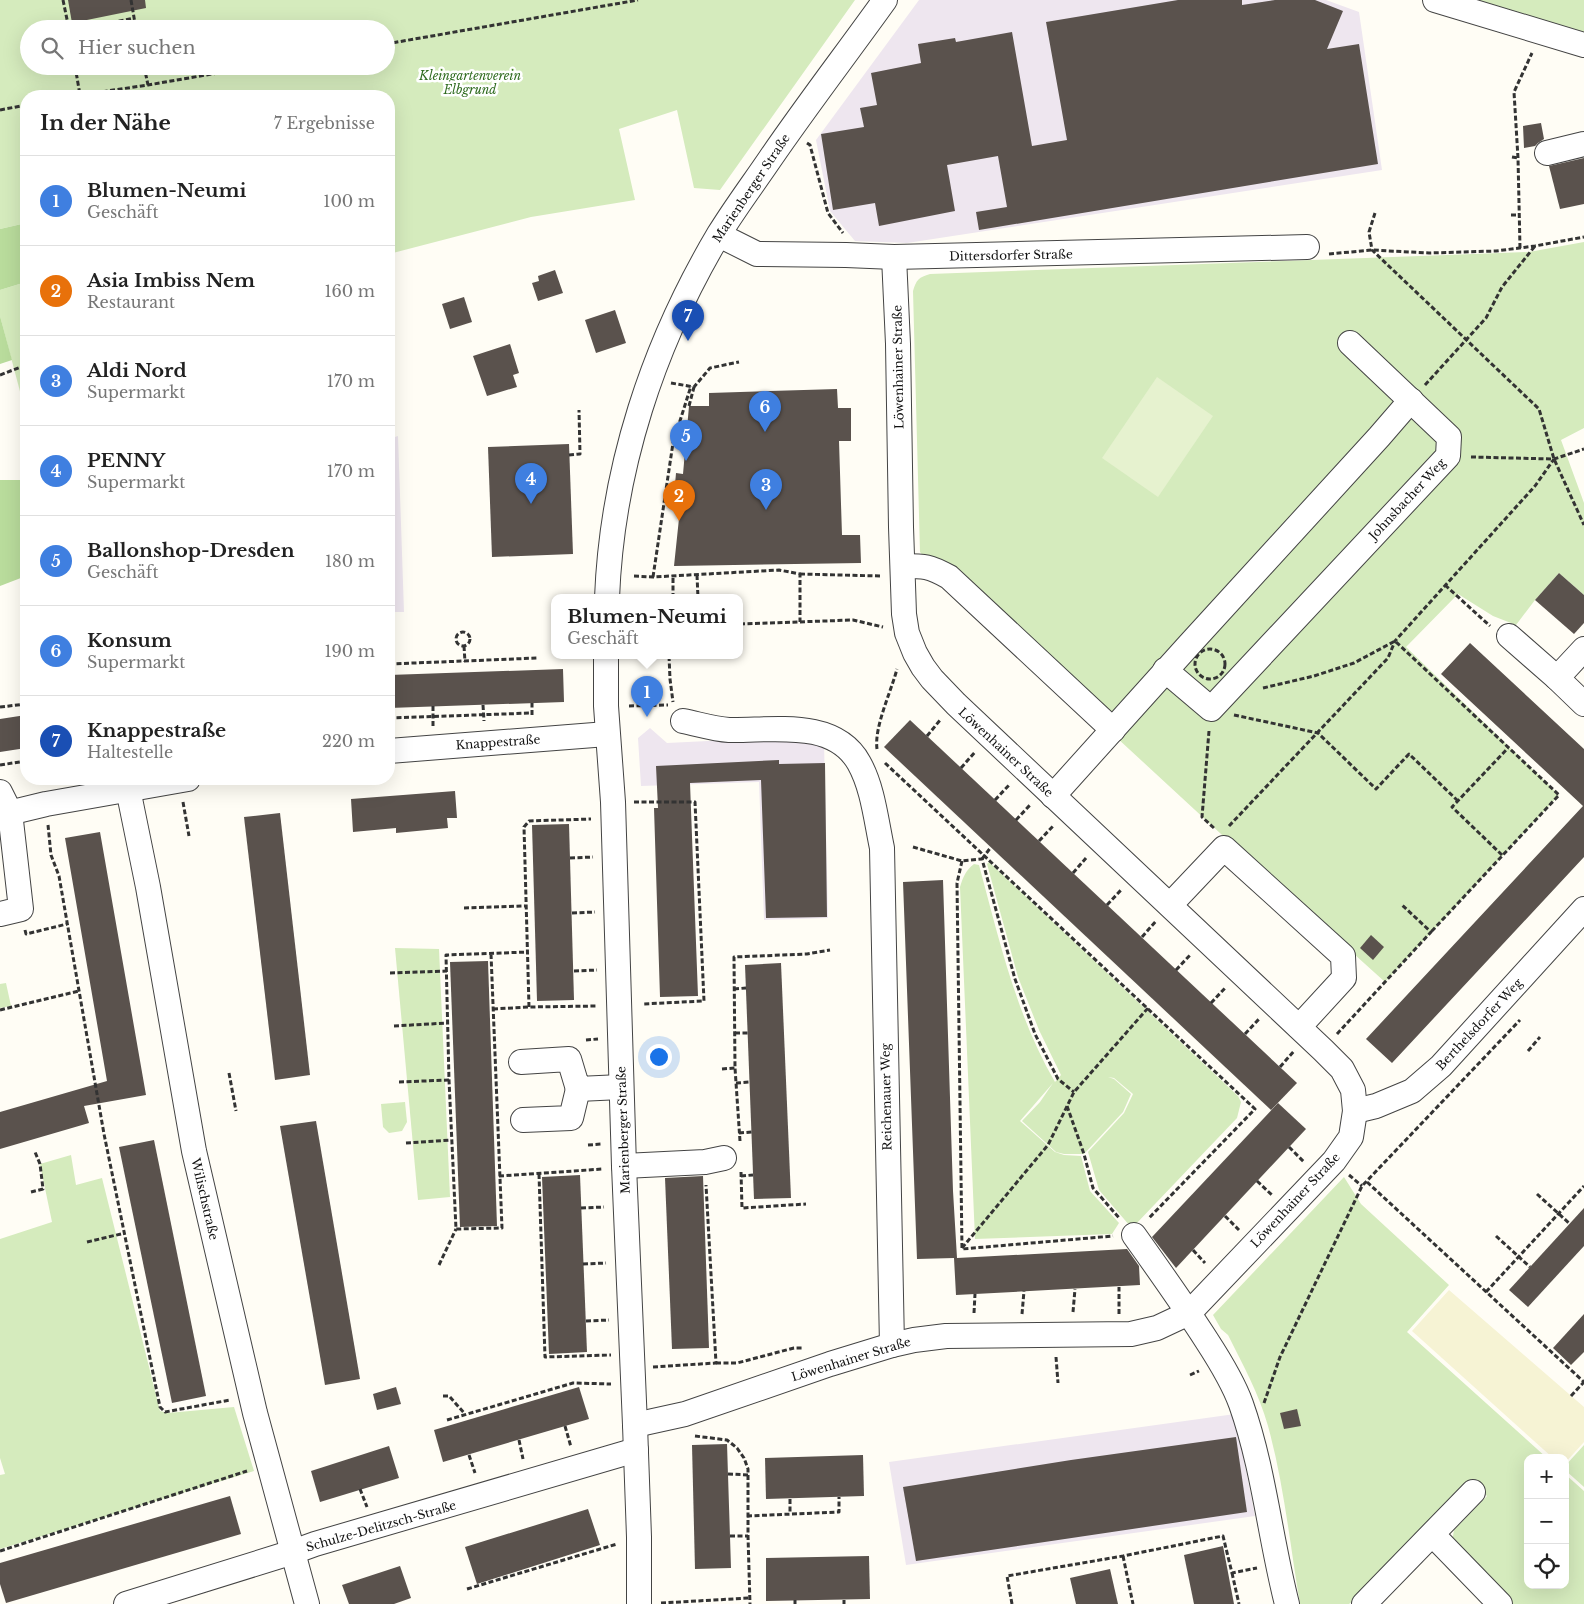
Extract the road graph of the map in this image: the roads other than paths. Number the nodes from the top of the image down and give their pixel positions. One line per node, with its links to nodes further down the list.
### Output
1 (885, 0): 6 (street, Marienberger Straße)
2 (1435, 0): 3 (street)
3 (1584, 45)
4 (1584, 144): 5 (street)
5 (1547, 154)
6 (719, 235): 8 (street, Dittersdorfer Straße); 12 (street, Marienberger Straße)
7 (1307, 247): 8 (street, Dittersdorfer Straße)
8 (894, 257): 11 (street, Löwenhainer Straße)
9 (1350, 343): 10 (street, Johnsbacher Weg)
10 (1411, 400): 16 (street); 16 (street, Johnsbacher Weg)
11 (903, 571): 20 (street); 25 (street, Löwenhainer Straße)
12 (607, 594)
13 (1509, 636): 17 (street)
14 (1584, 649): 17 (street)
15 (606, 659): 21 (street, Marienberger Straße)
16 (1165, 670): 20 (street)
17 (1557, 678): 18 (street)
18 (1584, 704)
19 (683, 721): 40 (street, Reichenauer Weg)
20 (1113, 730): 25 (street)
21 (608, 734): 22 (street, Knappestraße); 32 (street, Marienberger Straße)
22 (395, 751)
23 (149, 785): 24 (street)
24 (128, 789): 26 (street); 45 (street, Wilischstraße)
25 (1053, 796): 28 (street, Löwenhainer Straße)
26 (3, 806): 29 (street)
27 (1584, 909): 34 (street, Berthelsdorfer Weg)
28 (1165, 910): 30 (street, Löwenhainer Straße); 30 (street)
29 (0, 914)
30 (1299, 1036): 34 (street, Löwenhainer Straße)
31 (521, 1062): 33 (street)
32 (621, 1087): 33 (street); 37 (street, Marienberger Straße)
33 (578, 1089): 35 (street)
34 (1355, 1111): 39 (street, Löwenhainer Straße)
35 (523, 1120)
36 (727, 1160): 37 (street)
37 (615, 1167): 41 (street, Marienberger Straße)
38 (1134, 1235): 39 (street)
39 (1189, 1313): 40 (street, Löwenhainer Straße); 49 (street)
40 (892, 1345): 41 (street, Löwenhainer Straße)
41 (635, 1425): 42 (street, Marienberger Straße)
42 (636, 1450): 45 (street, Schulze-Delitzsch-Straße); 48 (street, Marienberger Straße)
43 (1473, 1492): 44 (street)
44 (1432, 1535): 50 (street); 51 (street)
45 (293, 1552): 46 (street, Schulze-Delitzsch-Straße); 47 (street, Wilischstraße)
46 (126, 1604)
47 (307, 1604)
48 (639, 1604)
49 (1287, 1604)
50 (1364, 1604)
51 (1500, 1604)

